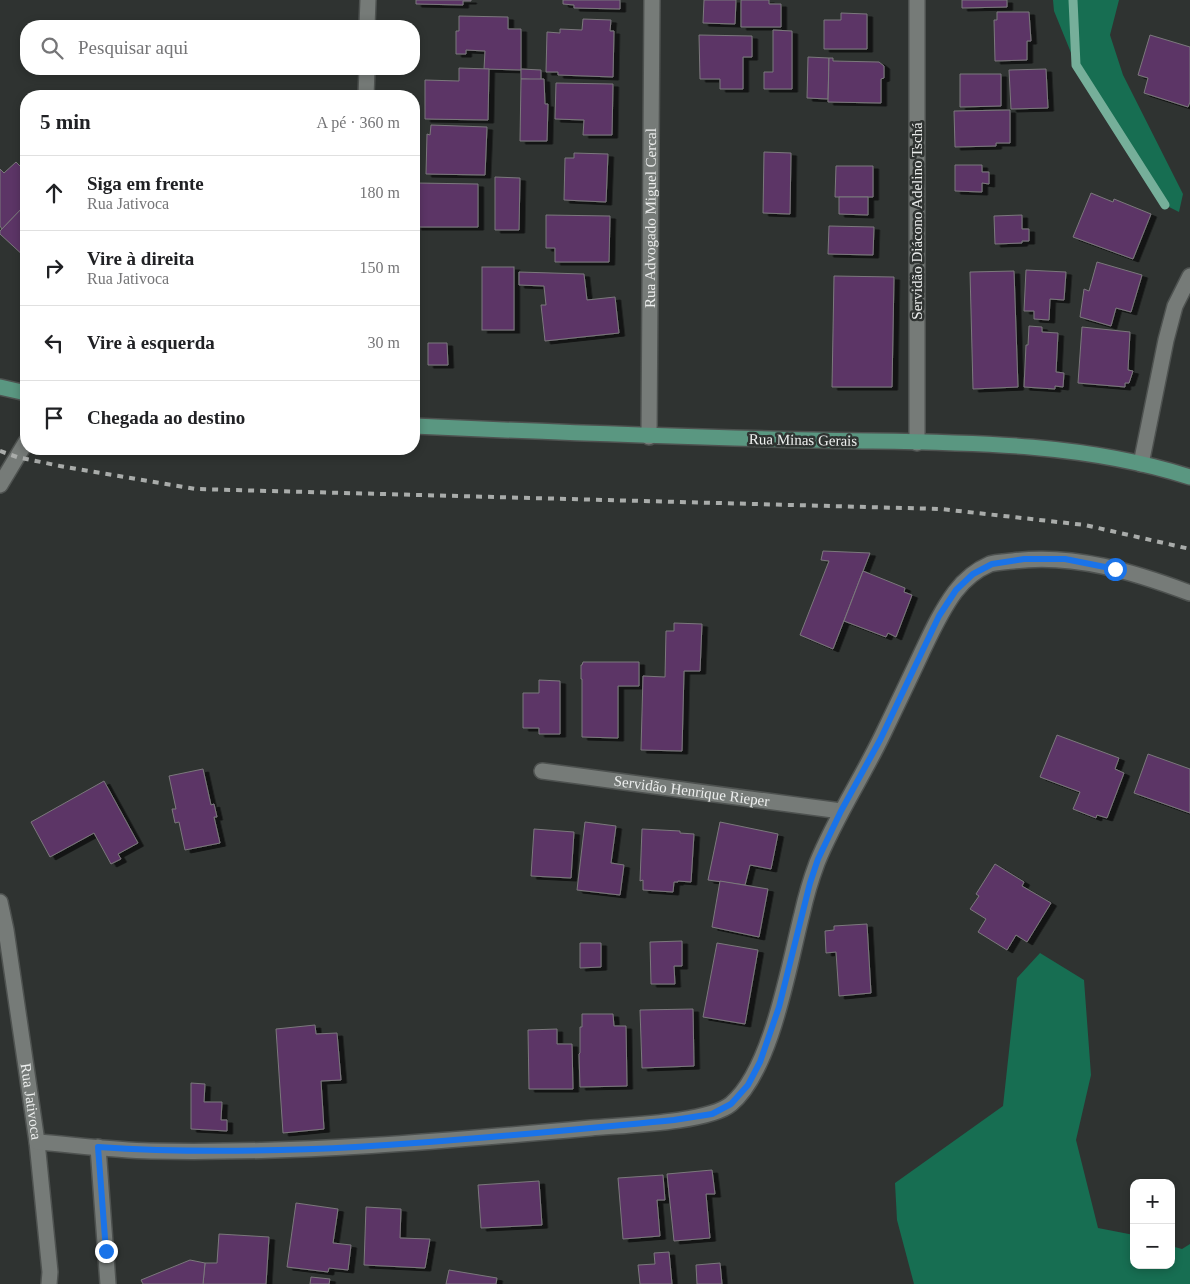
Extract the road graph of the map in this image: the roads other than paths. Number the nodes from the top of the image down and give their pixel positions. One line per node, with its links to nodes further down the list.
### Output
1 (368, 0): 4 (street)
2 (652, 0): 11 (street, Rua Advogado Miguel Cercal)
3 (917, 0): 12 (street, Servidão Diácono Adelino Tschá)
4 (367, 20)
5 (367, 75): 6 (street)
6 (366, 90)
7 (1190, 276): 14 (street)
8 (0, 387): 9 (main road)
9 (20, 391)
10 (420, 426): 11 (main road, Rua Minas Gerais)
11 (649, 437): 12 (main road, Rua Minas Gerais)
12 (917, 443): 14 (main road, Rua Minas Gerais)
13 (20, 452): 16 (street)
14 (1141, 464): 15 (main road, Rua Minas Gerais)
15 (1190, 476)
16 (0, 485)
17 (1190, 593): 19 (street, Rua Jativoca)
18 (542, 771): 19 (street, Servidão Henrique Rieper)
19 (841, 811): 22 (street, Rua Jativoca)
20 (0, 902): 21 (street, Rua Jativoca)
21 (37, 1142): 22 (street, Rua Jativoca); 23 (street)
22 (98, 1147): 24 (street)
23 (49, 1284)
24 (108, 1284)

